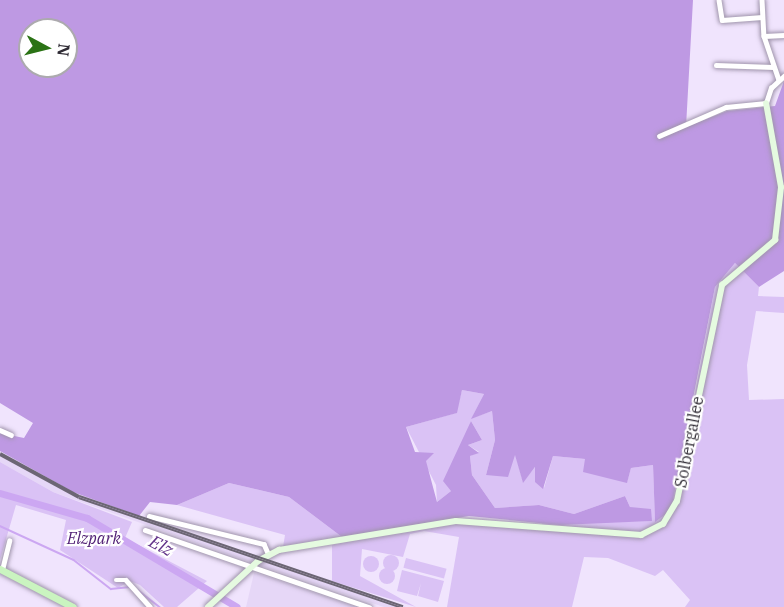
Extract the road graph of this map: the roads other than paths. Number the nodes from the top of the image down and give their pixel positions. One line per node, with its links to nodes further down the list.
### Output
1 (719, 0): 3 (street)
2 (762, 0): 3 (street)
3 (762, 17): 5 (street)
4 (784, 35): 5 (street)
5 (764, 36): 7 (street)
6 (716, 65): 7 (street)
7 (773, 67): 8 (street)
8 (781, 78): 9 (street)
9 (766, 103): 10 (street); 16 (street, Solbergallee)
10 (659, 136)
11 (0, 430): 12 (street)
12 (11, 435)
13 (149, 516): 16 (street)
14 (145, 530): 17 (street)
15 (9, 541): 18 (street)
16 (268, 553): 17 (street, Solbergallee)
17 (250, 567): 22 (street, Solbergallee); 23 (street)
18 (1, 572): 20 (main road)
19 (116, 580): 21 (street)
20 (74, 607)
21 (150, 607)
22 (208, 607)
23 (369, 607)

